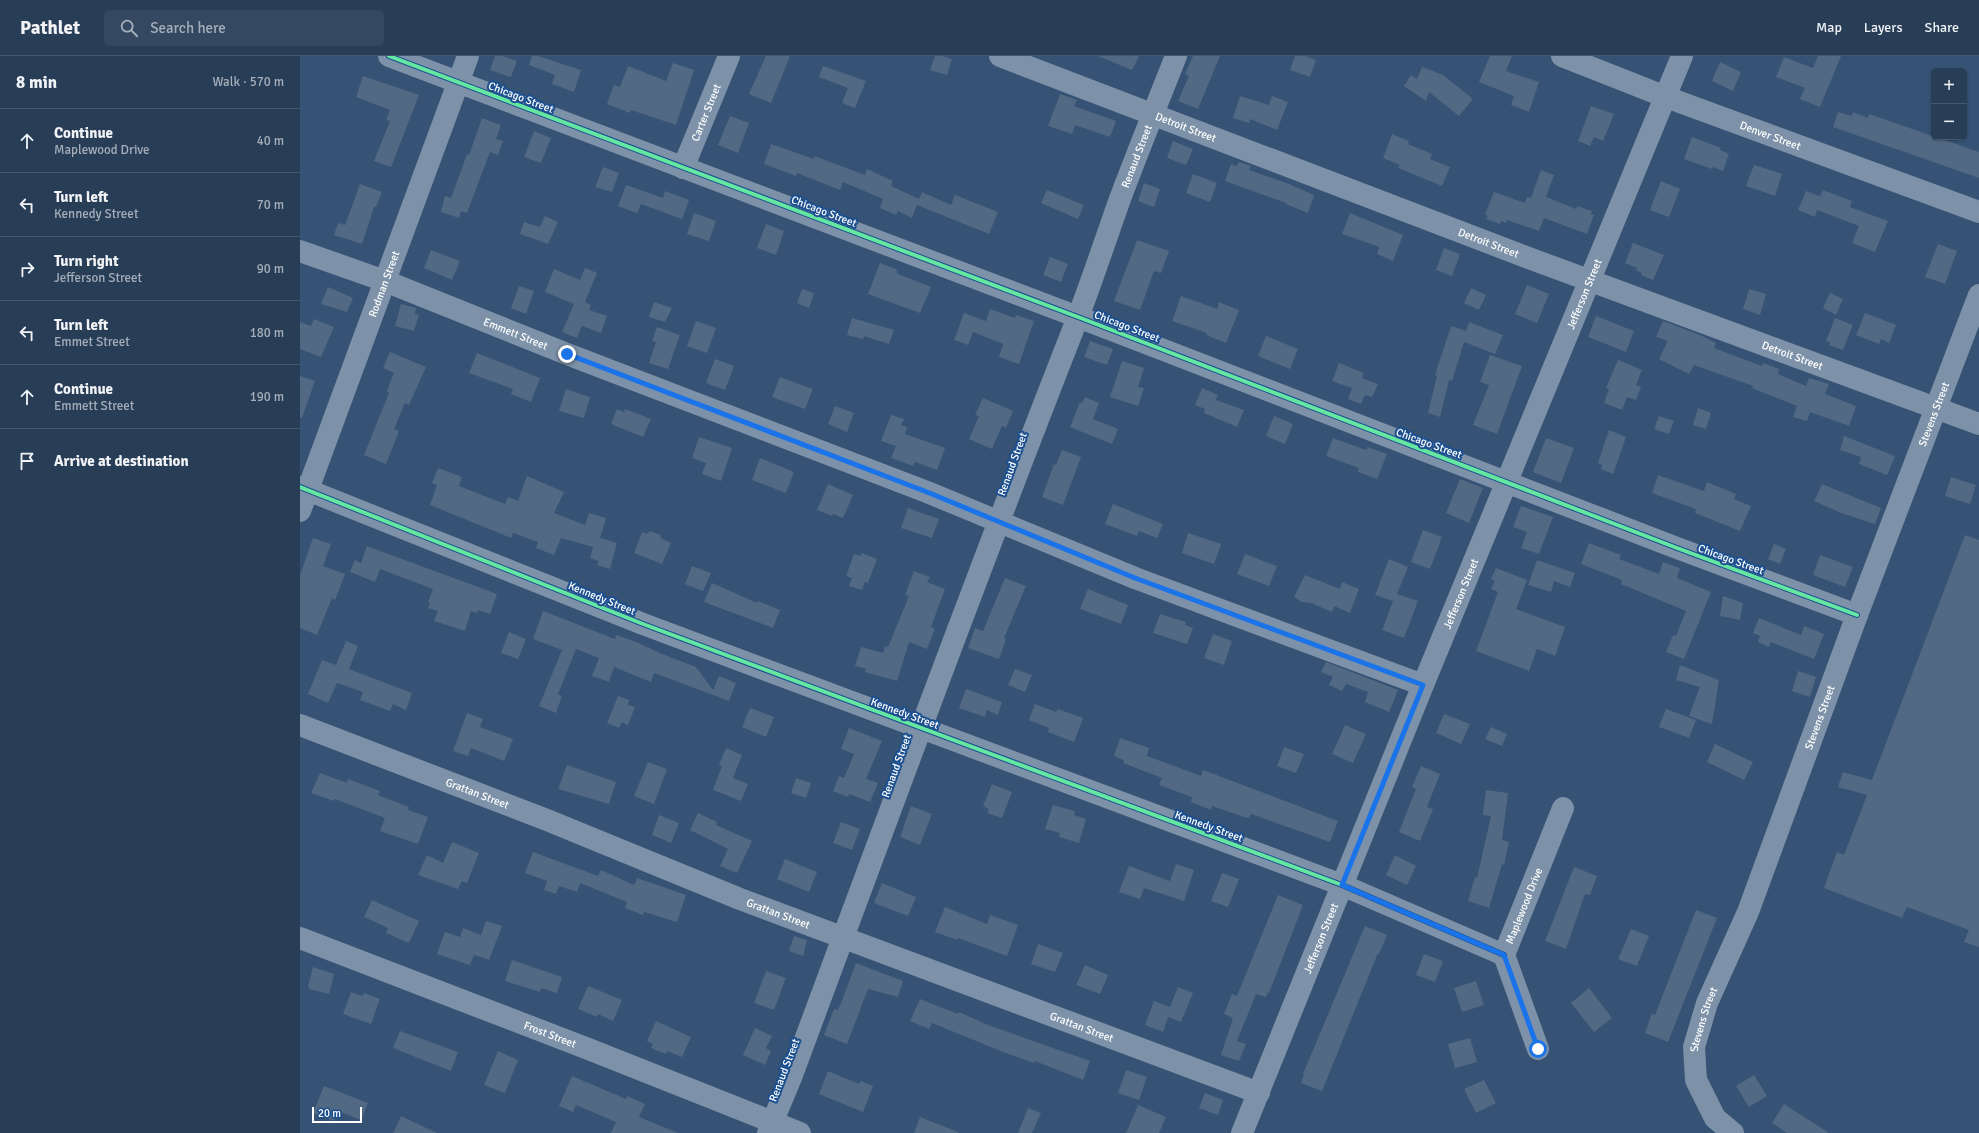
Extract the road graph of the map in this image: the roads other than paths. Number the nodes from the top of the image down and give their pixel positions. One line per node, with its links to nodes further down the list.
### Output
1 (389, 56): 8 (street, Chicago Street)
2 (468, 56): 8 (street, Rodman Street)
3 (729, 56): 11 (street, Carter Street)
4 (1000, 56): 10 (street, Detroit Street)
5 (1176, 56): 10 (street, Renaud Street)
6 (1562, 56): 9 (street, Denver Street)
7 (1682, 56): 9 (street, Jefferson Street)
8 (458, 82): 11 (street, Chicago Street); 15 (street, Rodman Street)
9 (1666, 97): 12 (street, Denver Street); 14 (street, Jefferson Street)
10 (1154, 114): 14 (street, Detroit Street); 17 (street, Renaud Street)
11 (682, 168): 17 (street, Chicago Street)
12 (1979, 212)
13 (300, 251): 15 (street, Emmett Street)
14 (1590, 279): 18 (street, Detroit Street); 20 (street, Jefferson Street)
15 (385, 281): 21 (street, Rodman Street); 23 (street, Emmett Street)
16 (1979, 295): 18 (street, Stevens Street)
17 (1078, 317): 20 (street, Chicago Street); 23 (street, Renaud Street)
18 (1935, 408): 19 (street, Detroit Street); 24 (street, Stevens Street)
19 (1979, 424)
20 (1507, 482): 24 (street, Chicago Street); 25 (street, Jefferson Street)
21 (304, 488): 22 (street, Rodman Street); 27 (street, Kennedy Street)
22 (300, 512)
23 (999, 523): 25 (street, Emmett Street); 27 (street, Renaud Street)
24 (1857, 615): 38 (street, Stevens Street)
25 (1423, 685): 29 (street, Jefferson Street)
26 (300, 725): 30 (street, Grattan Street)
27 (920, 728): 29 (street, Kennedy Street); 30 (street, Renaud Street)
28 (1563, 808): 32 (street, Maplewood Drive)
29 (1342, 885): 32 (street, Kennedy Street); 34 (street, Jefferson Street)
30 (843, 937): 34 (street, Grattan Street); 35 (street, Renaud Street)
31 (300, 938): 35 (street, Frost Street)
32 (1504, 955): 33 (street, Maplewood Drive)
33 (1538, 1049)
34 (1259, 1093): 37 (street, Jefferson Street)
35 (770, 1128): 36 (street, Frost Street)
36 (800, 1133)
37 (1242, 1133)
38 (1733, 1133)

